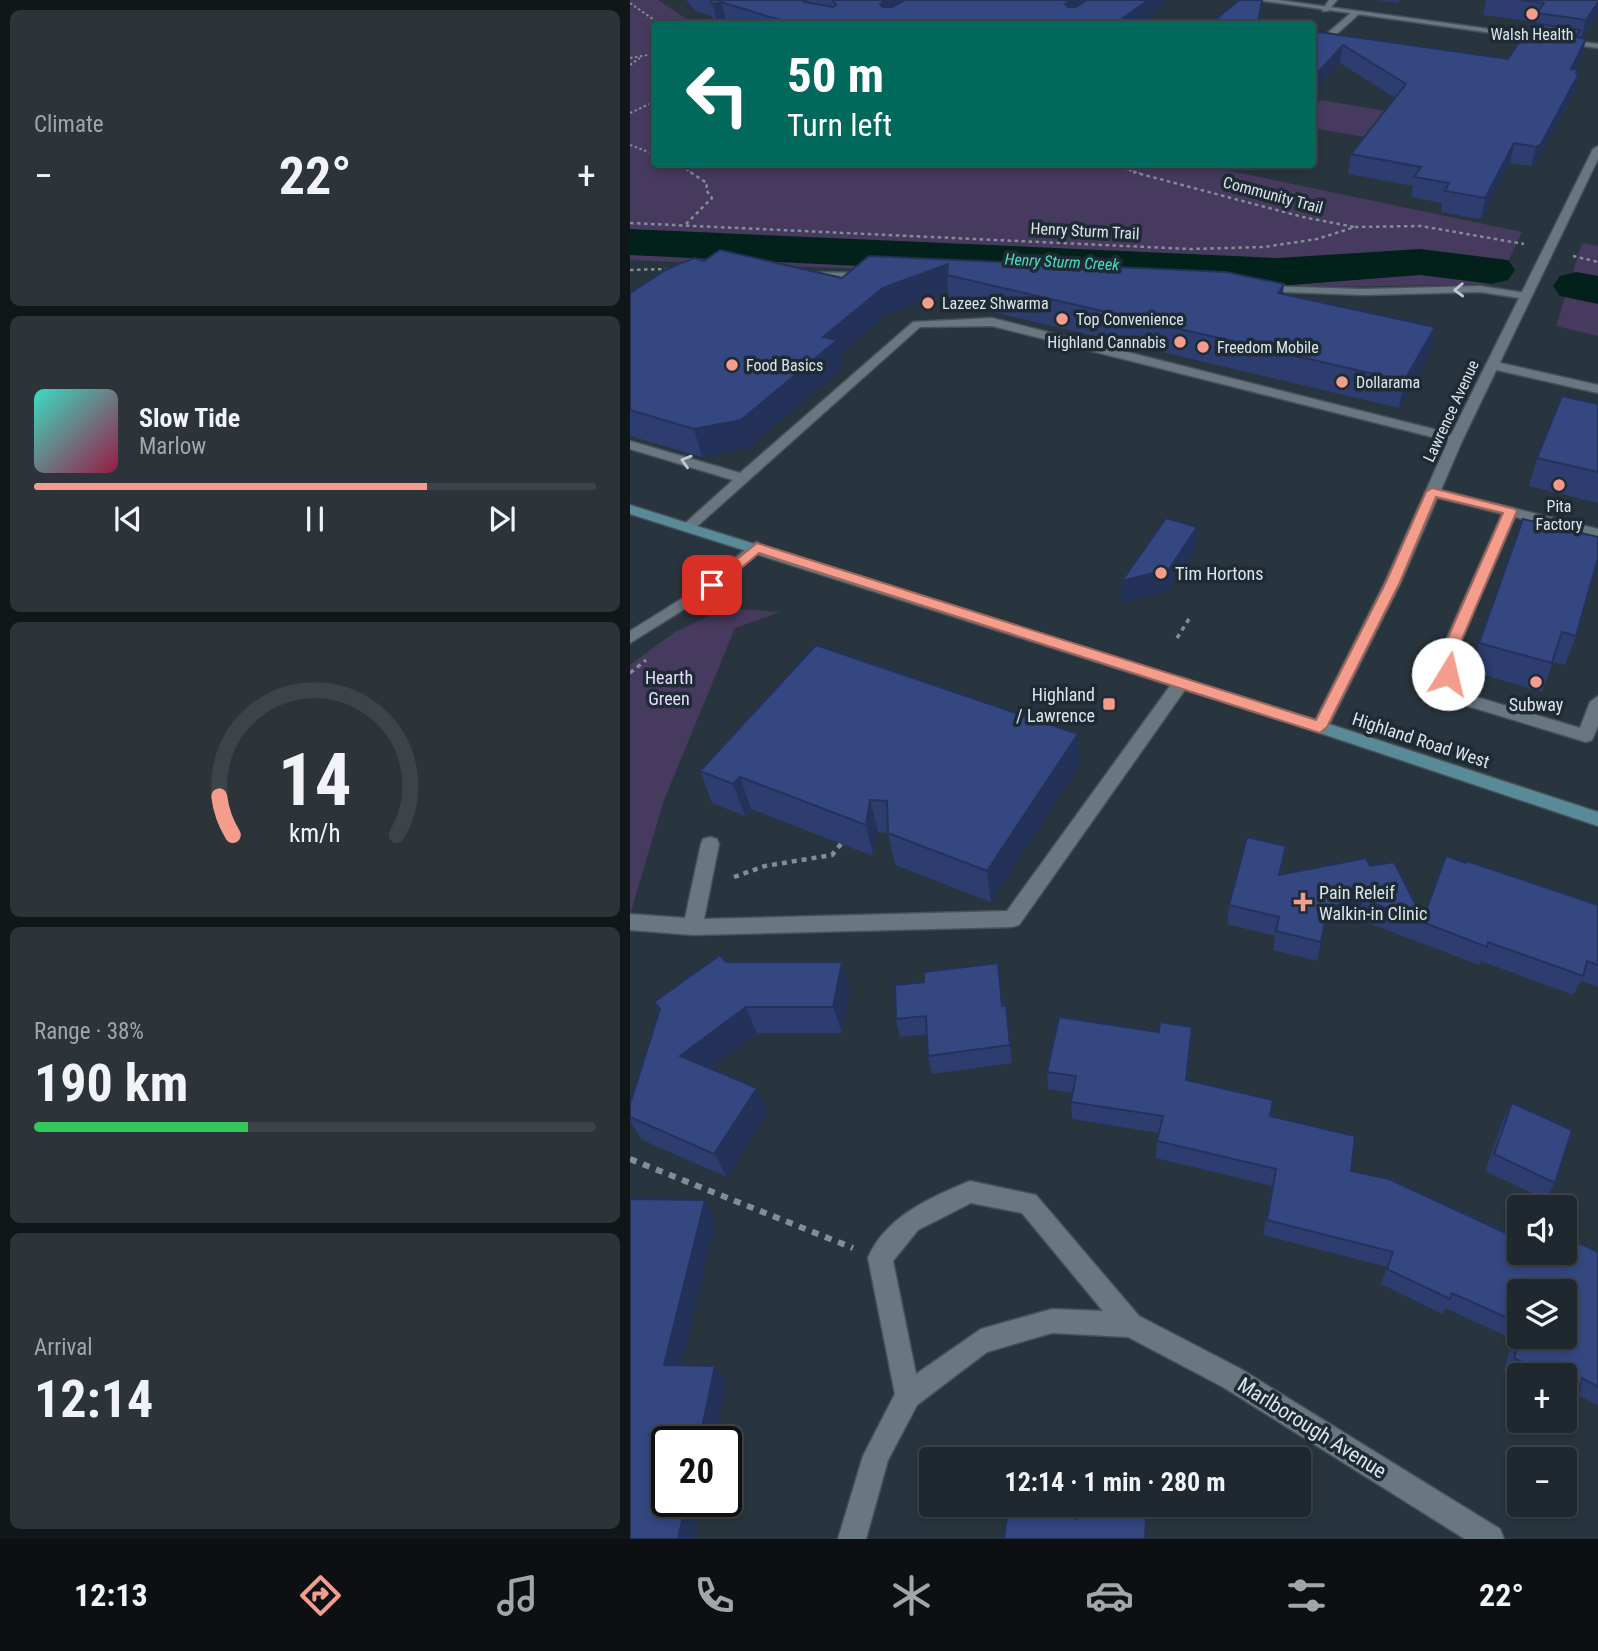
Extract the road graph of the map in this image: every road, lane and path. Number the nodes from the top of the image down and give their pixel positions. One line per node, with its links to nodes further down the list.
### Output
1 (1261, 0): 4 (street)
2 (1333, 0): 4 (street)
3 (630, 3): 6 (path)
4 (1325, 9): 5 (street)
5 (1356, 13): 7 (street); 8 (street)
6 (656, 21)
7 (1325, 40)
8 (1598, 46)
9 (651, 55): 10 (path)
10 (645, 56): 11 (path); 12 (path)
11 (630, 58)
12 (630, 65)
13 (651, 103): 14 (path)
14 (630, 113)
15 (630, 145): 17 (path)
16 (1598, 149): 31 (street, Lawrence Avenue)
17 (651, 153)
18 (684, 168): 21 (path)
19 (1120, 168): 22 (path, Community Trail)
20 (630, 223): 21 (path, Henry Sturm Trail)
21 (685, 225): 22 (path, Henry Sturm Trail)
22 (1355, 227): 23 (path, Henry Sturm Trail)
23 (1535, 246)
24 (1565, 254): 25 (path)
25 (1598, 262)
26 (666, 269): 27 (path)
27 (630, 270)
28 (789, 273): 29 (street)
29 (885, 276)
30 (1254, 289): 31 (street, one-way to 30)
31 (1526, 296): 32 (street, Lawrence Avenue)
32 (1492, 365): 33 (street); 34 (street, Lawrence Avenue)
33 (1598, 389)
34 (1456, 439): 36 (street); 37 (street, Lawrence Avenue)
35 (630, 445): 36 (street, one-way to 35)
36 (741, 478): 40 (street)
37 (1432, 492): 39 (street); 48 (street, Lawrence Avenue)
38 (630, 509): 40 (main road, Highland Road West)
39 (1510, 511): 41 (street); 47 (street)
40 (688, 527): 42 (main road, Highland Road West)
41 (1598, 533)
42 (757, 547): 44 (street); 46 (main road, Highland Road West)
43 (1189, 620): 45 (path)
44 (630, 638)
45 (1177, 638)
46 (1181, 683): 48 (main road, Highland Road West); 54 (street)
47 (1598, 702)
48 (1320, 727): 49 (main road, Highland Road West)
49 (1598, 819)
50 (710, 844): 52 (street)
51 (842, 844): 52 (path)
52 (700, 889): 54 (street)
53 (630, 922): 54 (street)
54 (693, 927)
55 (630, 1158): 56 (path)
56 (880, 1258): 57 (street, Marlborough Avenue); 58 (street)
57 (1130, 1325): 58 (street, Marlborough Avenue); 60 (street, Marlborough Avenue)
58 (908, 1396): 59 (street)
59 (852, 1539)
60 (1490, 1539)

